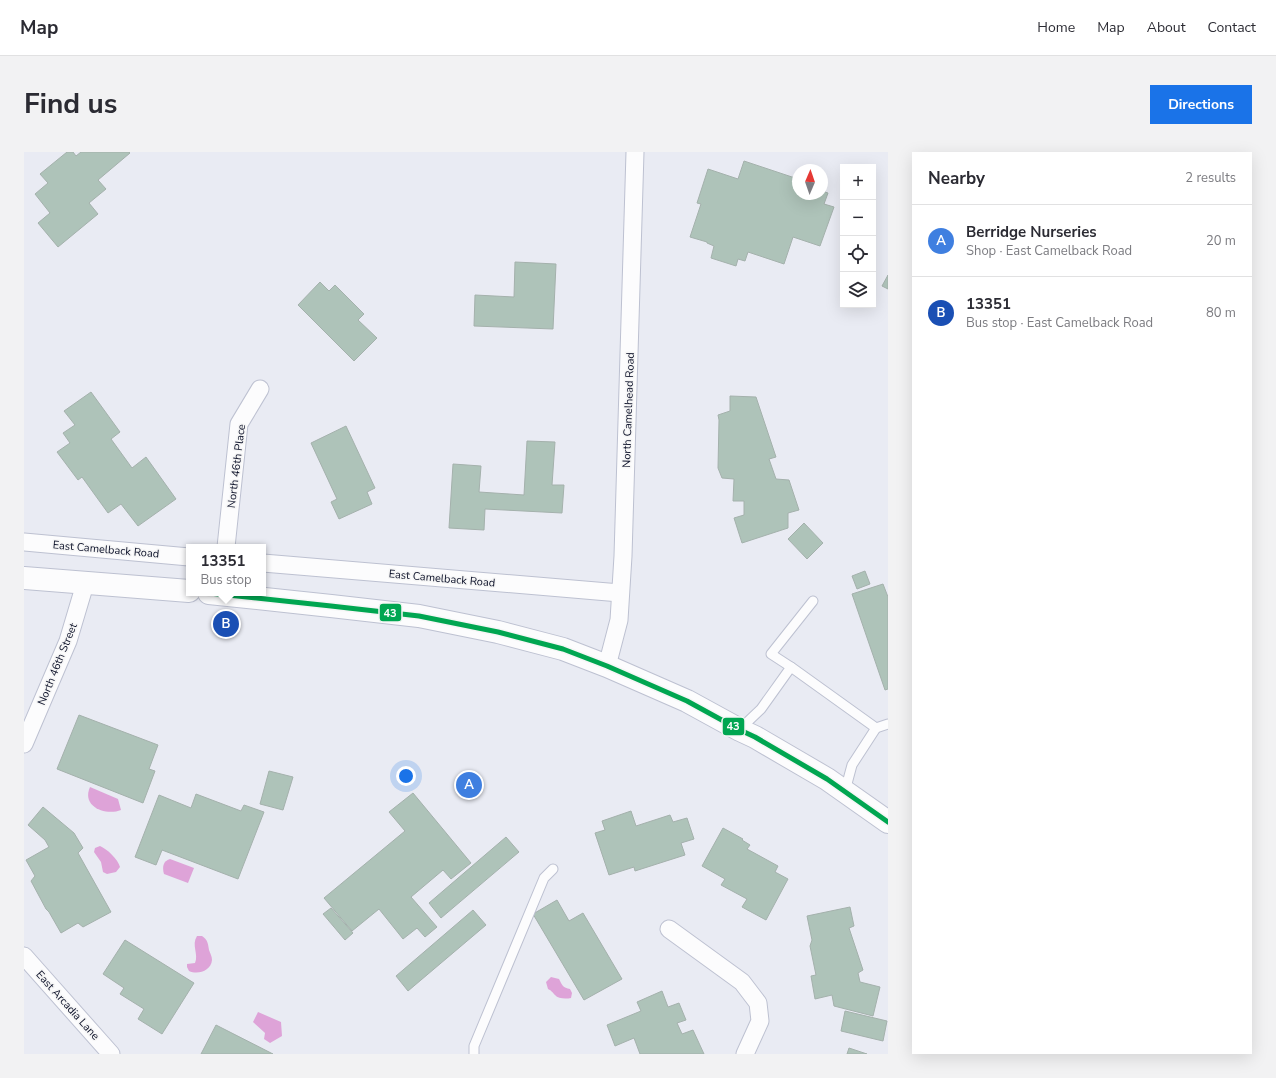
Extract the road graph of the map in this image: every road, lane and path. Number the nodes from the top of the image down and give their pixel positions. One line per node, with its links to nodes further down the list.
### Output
1 (636, 152): 10 (street, North Camelhead Road)
2 (260, 389): 4 (street, North 46th Place)
3 (24, 542): 5 (street, East Camelback Road)
4 (226, 544)
5 (186, 557)
6 (266, 563): 10 (street, East Camelback Road)
7 (24, 578): 8 (main road)
8 (85, 584): 9 (main road); 18 (street, North 46th Street)
9 (186, 591)
10 (620, 593): 13 (street, North Camelhead Road)
11 (237, 596): 13 (main road)
12 (813, 601): 14 (lane)
13 (607, 666): 17 (main road)
14 (791, 667): 16 (lane); 17 (lane)
15 (888, 724): 16 (lane)
16 (876, 728): 19 (lane)
17 (740, 730): 19 (main road)
18 (24, 744)
19 (845, 792): 20 (main road)
20 (888, 822)
21 (553, 869): 25 (lane)
22 (668, 929): 26 (street)
23 (24, 956): 24 (street, East Arcadia Lane)
24 (112, 1054)
25 (474, 1054)
26 (745, 1054)

